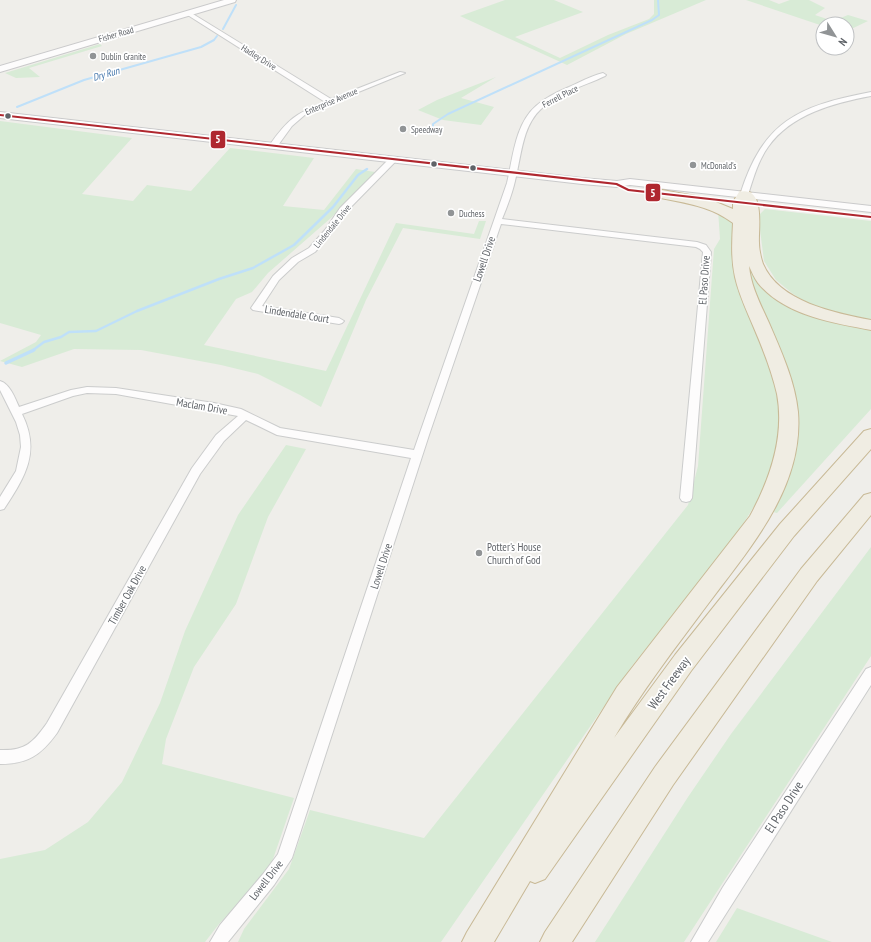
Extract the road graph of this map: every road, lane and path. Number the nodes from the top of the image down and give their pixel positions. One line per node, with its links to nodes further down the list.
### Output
1 (232, 0): 2 (main road, Fisher Road)
2 (188, 13): 3 (main road, Fisher Road); 7 (street, Hadley Drive)
3 (0, 69)
4 (402, 73): 7 (street, Enterprise Avenue)
5 (603, 75): 11 (street, Ferrell Place)
6 (871, 94): 14 (street)
7 (329, 101): 9 (street, Enterprise Avenue)
8 (0, 115): 9 (main road)
9 (274, 146): 10 (main road)
10 (393, 160): 11 (main road); 19 (street, Lindendale Drive)
11 (514, 173): 12 (main road); 17 (street, Lowell Drive)
12 (617, 184): 13 (main road); 14 (main road)
13 (657, 193): 14 (main road); 18 (highway)
14 (745, 200): 15 (main road); 16 (main road); 18 (highway); 21 (highway)
15 (871, 209)
16 (871, 217)
17 (496, 221): 26 (street, Lowell Drive); 27 (street, El Paso Drive)
18 (741, 222): 35 (highway)
19 (256, 308): 20 (street, Lindendale Court)
20 (338, 321)
21 (871, 325)
22 (0, 384): 23 (street)
23 (17, 412): 24 (street, Maclam Drive); 29 (street)
24 (246, 415): 26 (street, Maclam Drive); 33 (street, Timber Oak Drive)
25 (871, 436): 36 (highway, West Freeway)
26 (418, 455): 34 (street, Lowell Drive)
27 (686, 498)
28 (871, 501): 31 (highway)
29 (0, 506)
30 (871, 523): 31 (highway)
31 (809, 575): 37 (highway)
32 (871, 673): 38 (street, El Paso Drive)
33 (0, 757)
34 (218, 942)
35 (476, 942)
36 (482, 942)
37 (555, 942)
38 (699, 942)

